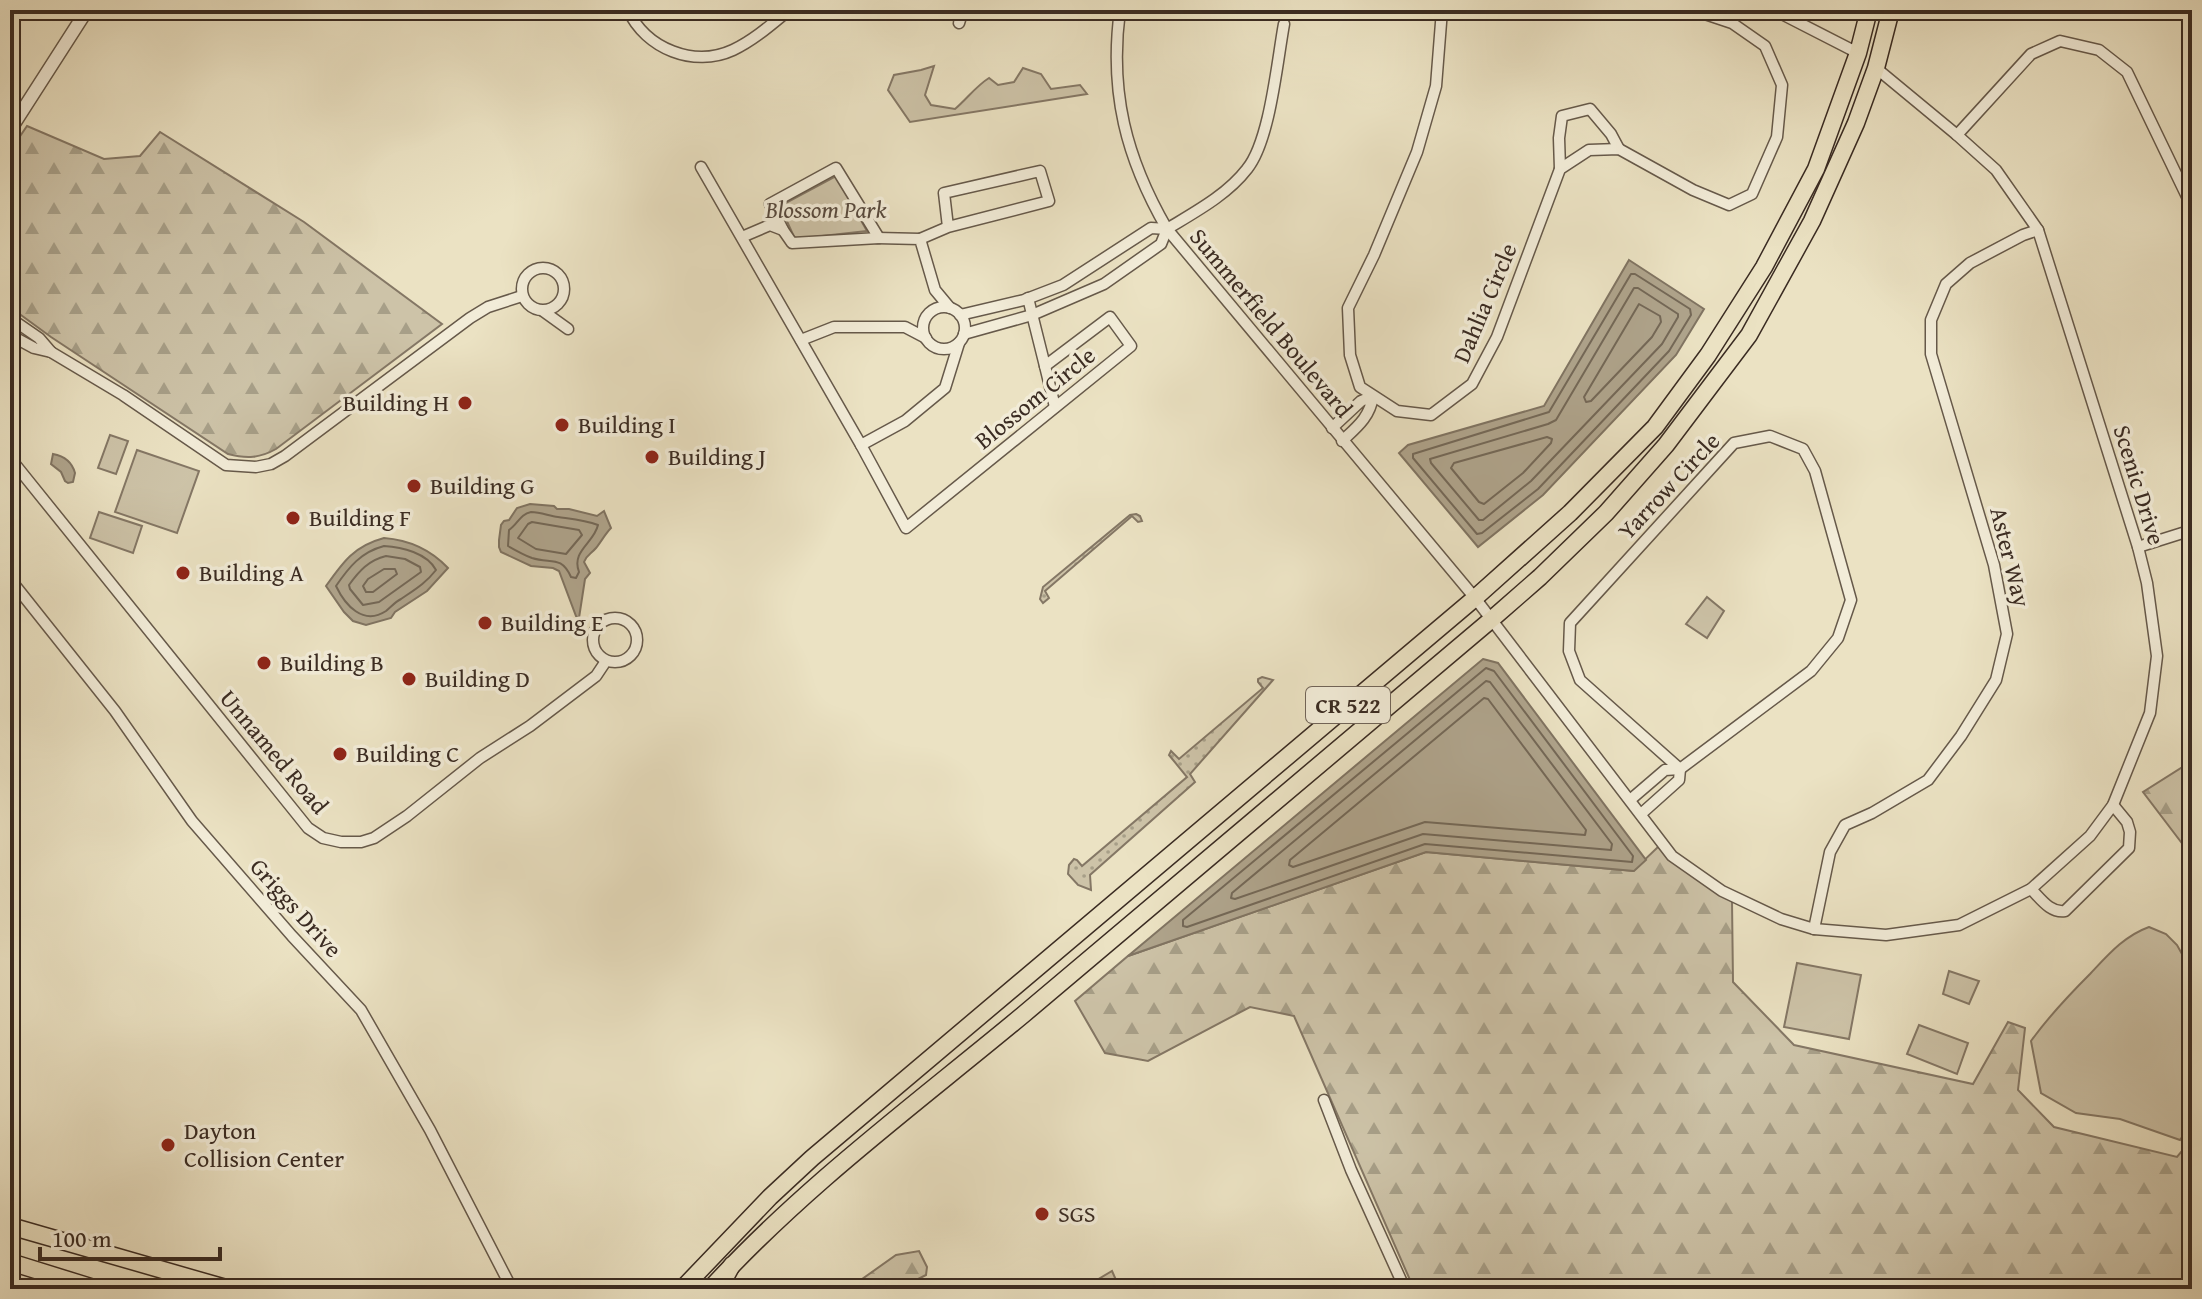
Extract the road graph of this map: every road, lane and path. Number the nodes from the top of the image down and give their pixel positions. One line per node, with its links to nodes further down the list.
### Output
1 (87, 10): 15 (street)
2 (628, 10): 3 (street)
3 (789, 10)
4 (963, 10): 11 (street)
5 (1120, 10): 22 (street, Summerfield Boulevard)
6 (1442, 10): 46 (street)
7 (1693, 10): 17 (street)
8 (1774, 10): 13 (street)
9 (1869, 10): 13 (main road, CR 522)
10 (1891, 10): 14 (main road, CR 522)
11 (959, 23)
12 (1284, 24): 22 (street)
13 (1858, 53): 55 (main road, CR 522)
14 (1876, 68): 16 (street, Scenic Drive); 56 (main road, CR 522)
15 (10, 130)
16 (1957, 135): 20 (street); 24 (street, Scenic Drive)
17 (1619, 149): 19 (street); 19 (street)
18 (701, 167): 25 (street, Blossom Circle)
19 (1560, 169): 46 (street, Dahlia Circle)
20 (2192, 207)
21 (948, 227): 21 (street); 27 (street)
22 (1167, 229): 30 (street); 34 (street); 48 (street, Summerfield Boulevard)
23 (783, 230): 25 (street); 26 (street); 26 (street)
24 (2038, 230): 53 (street, Scenic Drive); 63 (street, Aster Way)
25 (742, 237): 41 (street, Blossom Circle)
26 (877, 238): 27 (street)
27 (920, 239): 28 (street)
28 (935, 290): 32 (street); 33 (street)
29 (522, 296): 31 (street); 31 (street); 43 (street)
30 (1028, 298): 32 (street); 34 (street, Blossom Circle)
31 (543, 311): 37 (street)
32 (955, 312): 33 (street); 40 (street)
33 (928, 315): 36 (street); 39 (street)
34 (1032, 315): 40 (street); 44 (street, Blossom Circle)
35 (10, 318): 43 (street)
36 (905, 327): 39 (street); 41 (street)
37 (568, 329)
38 (10, 335): 43 (street)
39 (926, 338): 42 (street)
40 (961, 338): 42 (street); 45 (street)
41 (801, 340): 50 (street, Blossom Circle)
42 (939, 349): 45 (street)
43 (51, 352)
44 (1045, 366): 47 (street); 47 (street, Blossom Circle)
45 (951, 368): 50 (street)
46 (1373, 396): 48 (street); 49 (street)
47 (1055, 407): 50 (street, Blossom Circle)
48 (1332, 428): 49 (street, Summerfield Boulevard)
49 (1342, 441): 55 (street, Summerfield Boulevard)
50 (861, 445)
51 (10, 458): 57 (street, Unnamed Road)
52 (2192, 530): 53 (street)
53 (2138, 547): 60 (street, Scenic Drive)
54 (10, 579): 70 (street, Griggs Drive)
55 (1475, 598): 56 (street, Summerfield Boulevard); 71 (main road, CR 522)
56 (1492, 619): 59 (street, Scenic Drive); 67 (main road, CR 522)
57 (606, 661): 57 (street, Unnamed Road)
58 (1680, 769): 58 (street, Yarrow Circle); 59 (street, Yarrow Circle); 61 (street, Yarrow Circle)
59 (1630, 800): 61 (street, Scenic Drive)
60 (2113, 805): 62 (street, Scenic Drive); 62 (street)
61 (1641, 814): 63 (street, Scenic Drive)
62 (2031, 889): 63 (street, Scenic Drive)
63 (1814, 929)
64 (1324, 1100): 74 (street)
65 (10, 1226): 69 (main road)
66 (10, 1262): 68 (main road)
67 (732, 1265): 72 (main road, CR 522); 73 (main road)
68 (97, 1289)
69 (229, 1289)
70 (512, 1289)
71 (682, 1289)
72 (710, 1289)
73 (719, 1289)
74 (1405, 1289)

